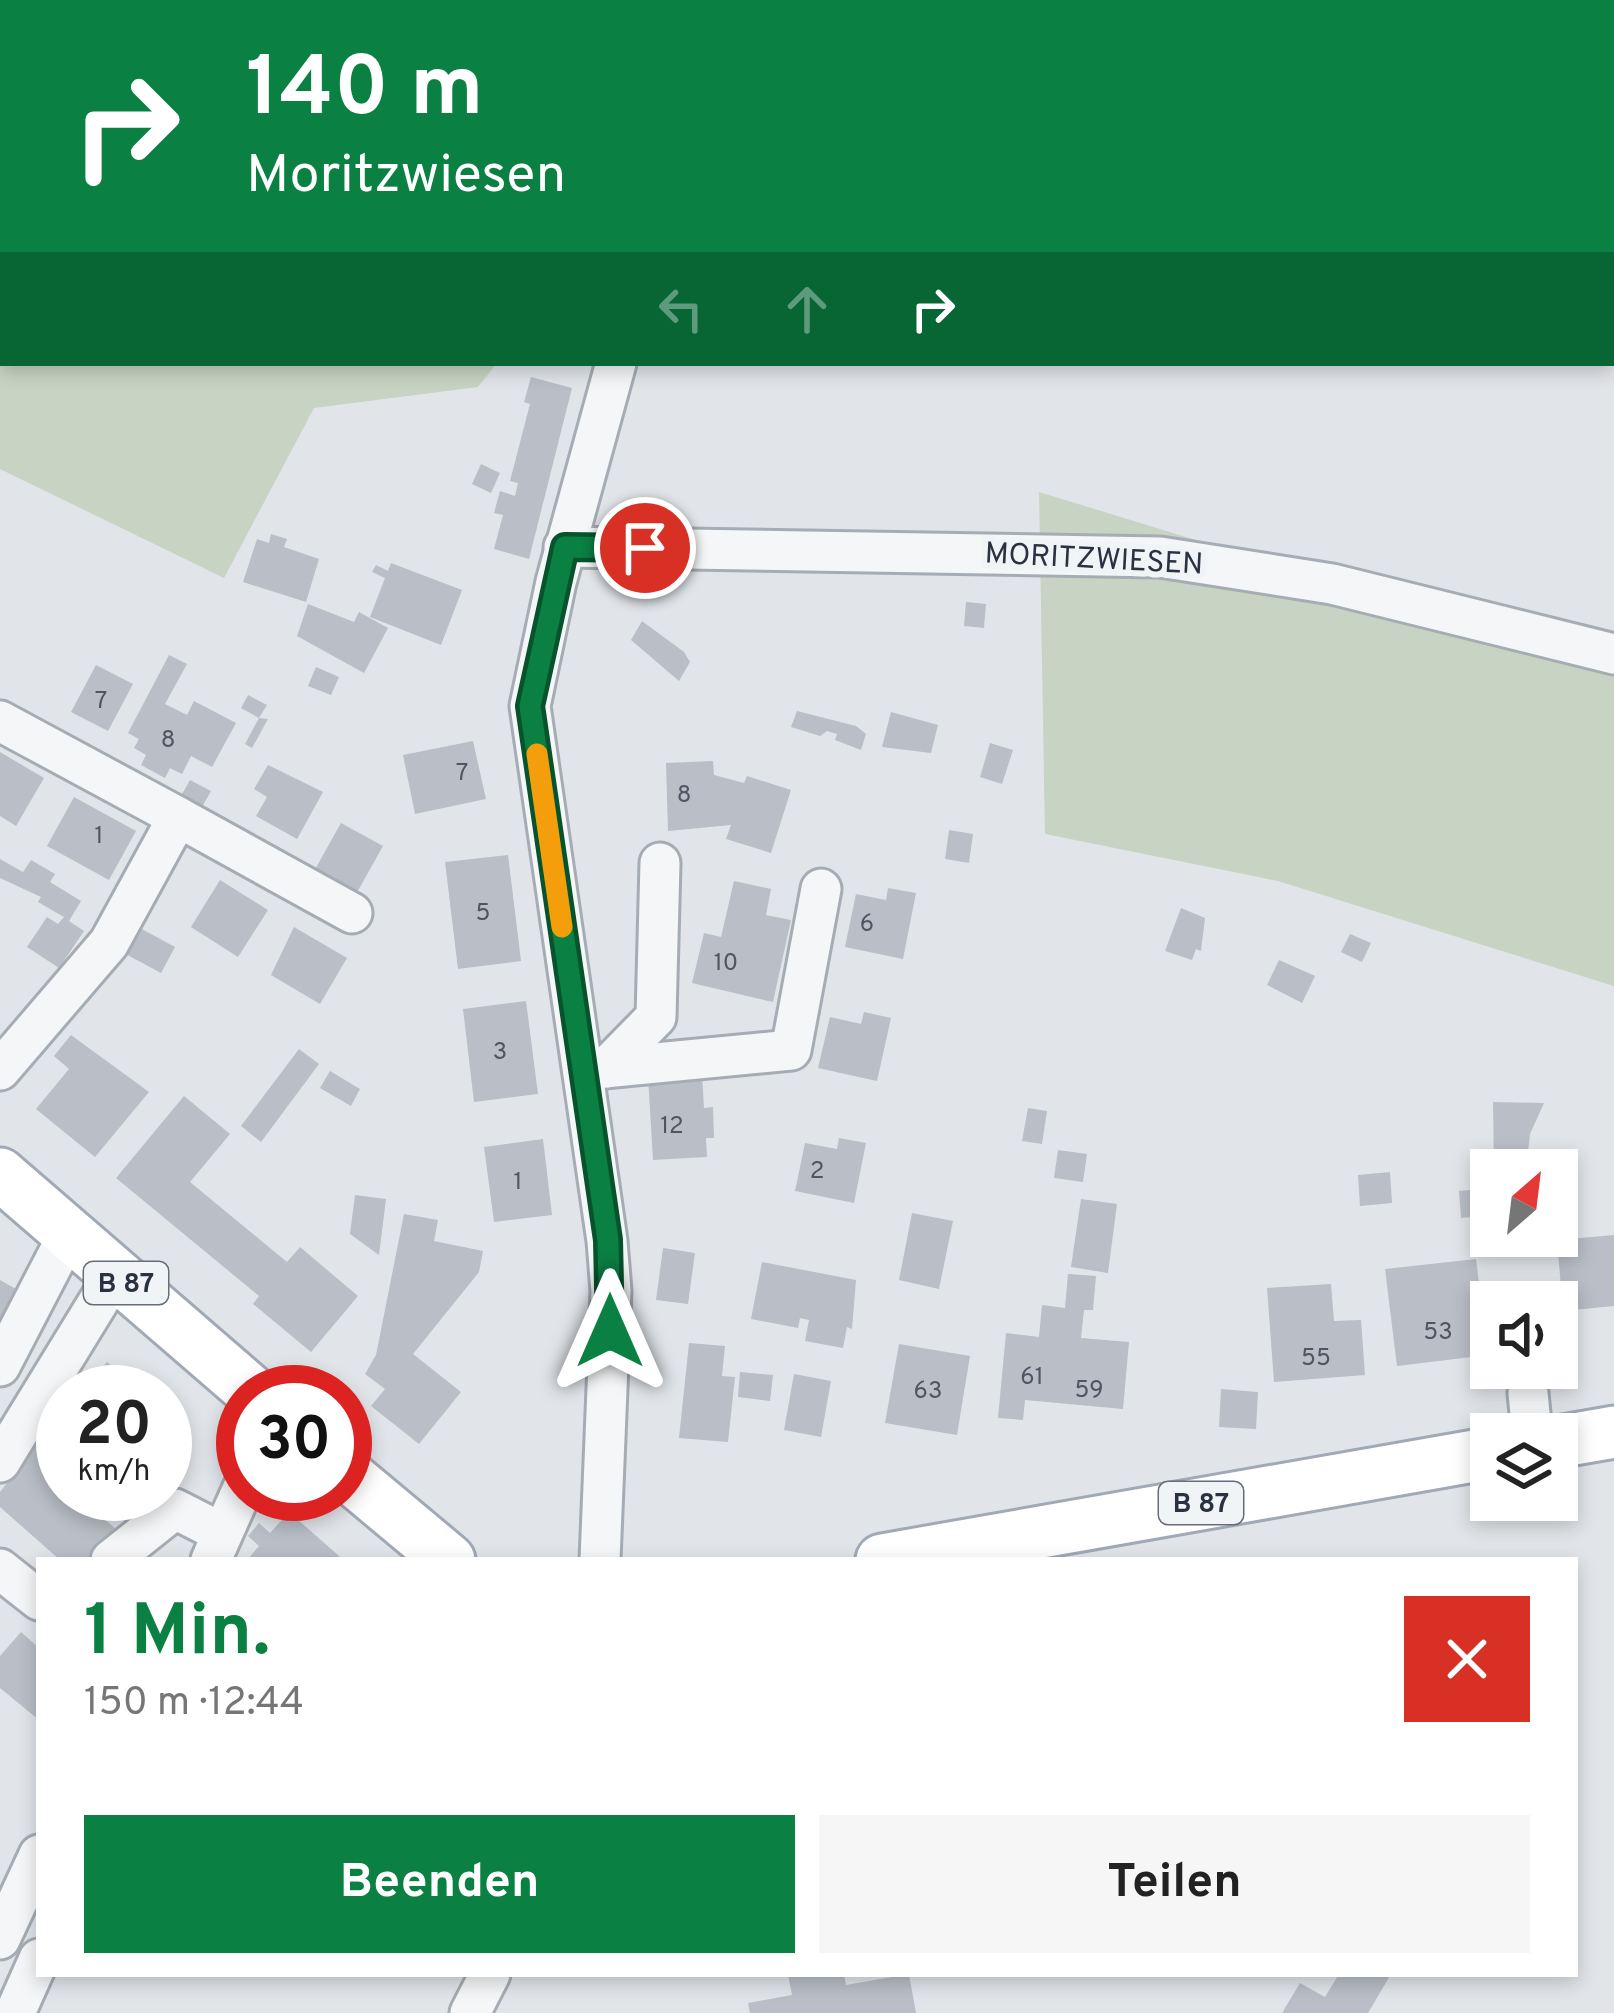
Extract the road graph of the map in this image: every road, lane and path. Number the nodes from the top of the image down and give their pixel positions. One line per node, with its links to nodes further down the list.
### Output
1 (615, 366): 2 (street)
2 (565, 547): 3 (street, MORITZWIESEN); 9 (street)
3 (1614, 654)
4 (0, 721): 5 (street)
5 (178, 817): 8 (street); 10 (street)
6 (660, 863): 9 (street)
7 (821, 889): 9 (street)
8 (352, 913)
9 (595, 1069): 26 (street)
10 (0, 1070)
11 (0, 1174): 12 (main road, B 87)
12 (69, 1233): 13 (main road, B 87); 15 (street)
13 (116, 1273): 14 (main road, B 87); 21 (street)
14 (221, 1365)
15 (0, 1366)
16 (1528, 1393): 17 (street)
17 (1530, 1413)
18 (1614, 1432): 19 (main road)
19 (1578, 1438)
20 (1470, 1457): 27 (main road, B 87)
21 (0, 1462)
22 (372, 1496): 25 (main road)
23 (216, 1546): 24 (street)
24 (115, 1557)
25 (444, 1557)
26 (600, 1557)
27 (898, 1557)
28 (0, 1569): 29 (street)
29 (36, 1598)
30 (36, 1862): 31 (street)
31 (0, 1939)
32 (36, 1966): 34 (street)
33 (488, 1977): 35 (street)
34 (16, 2013)
35 (470, 2013)

